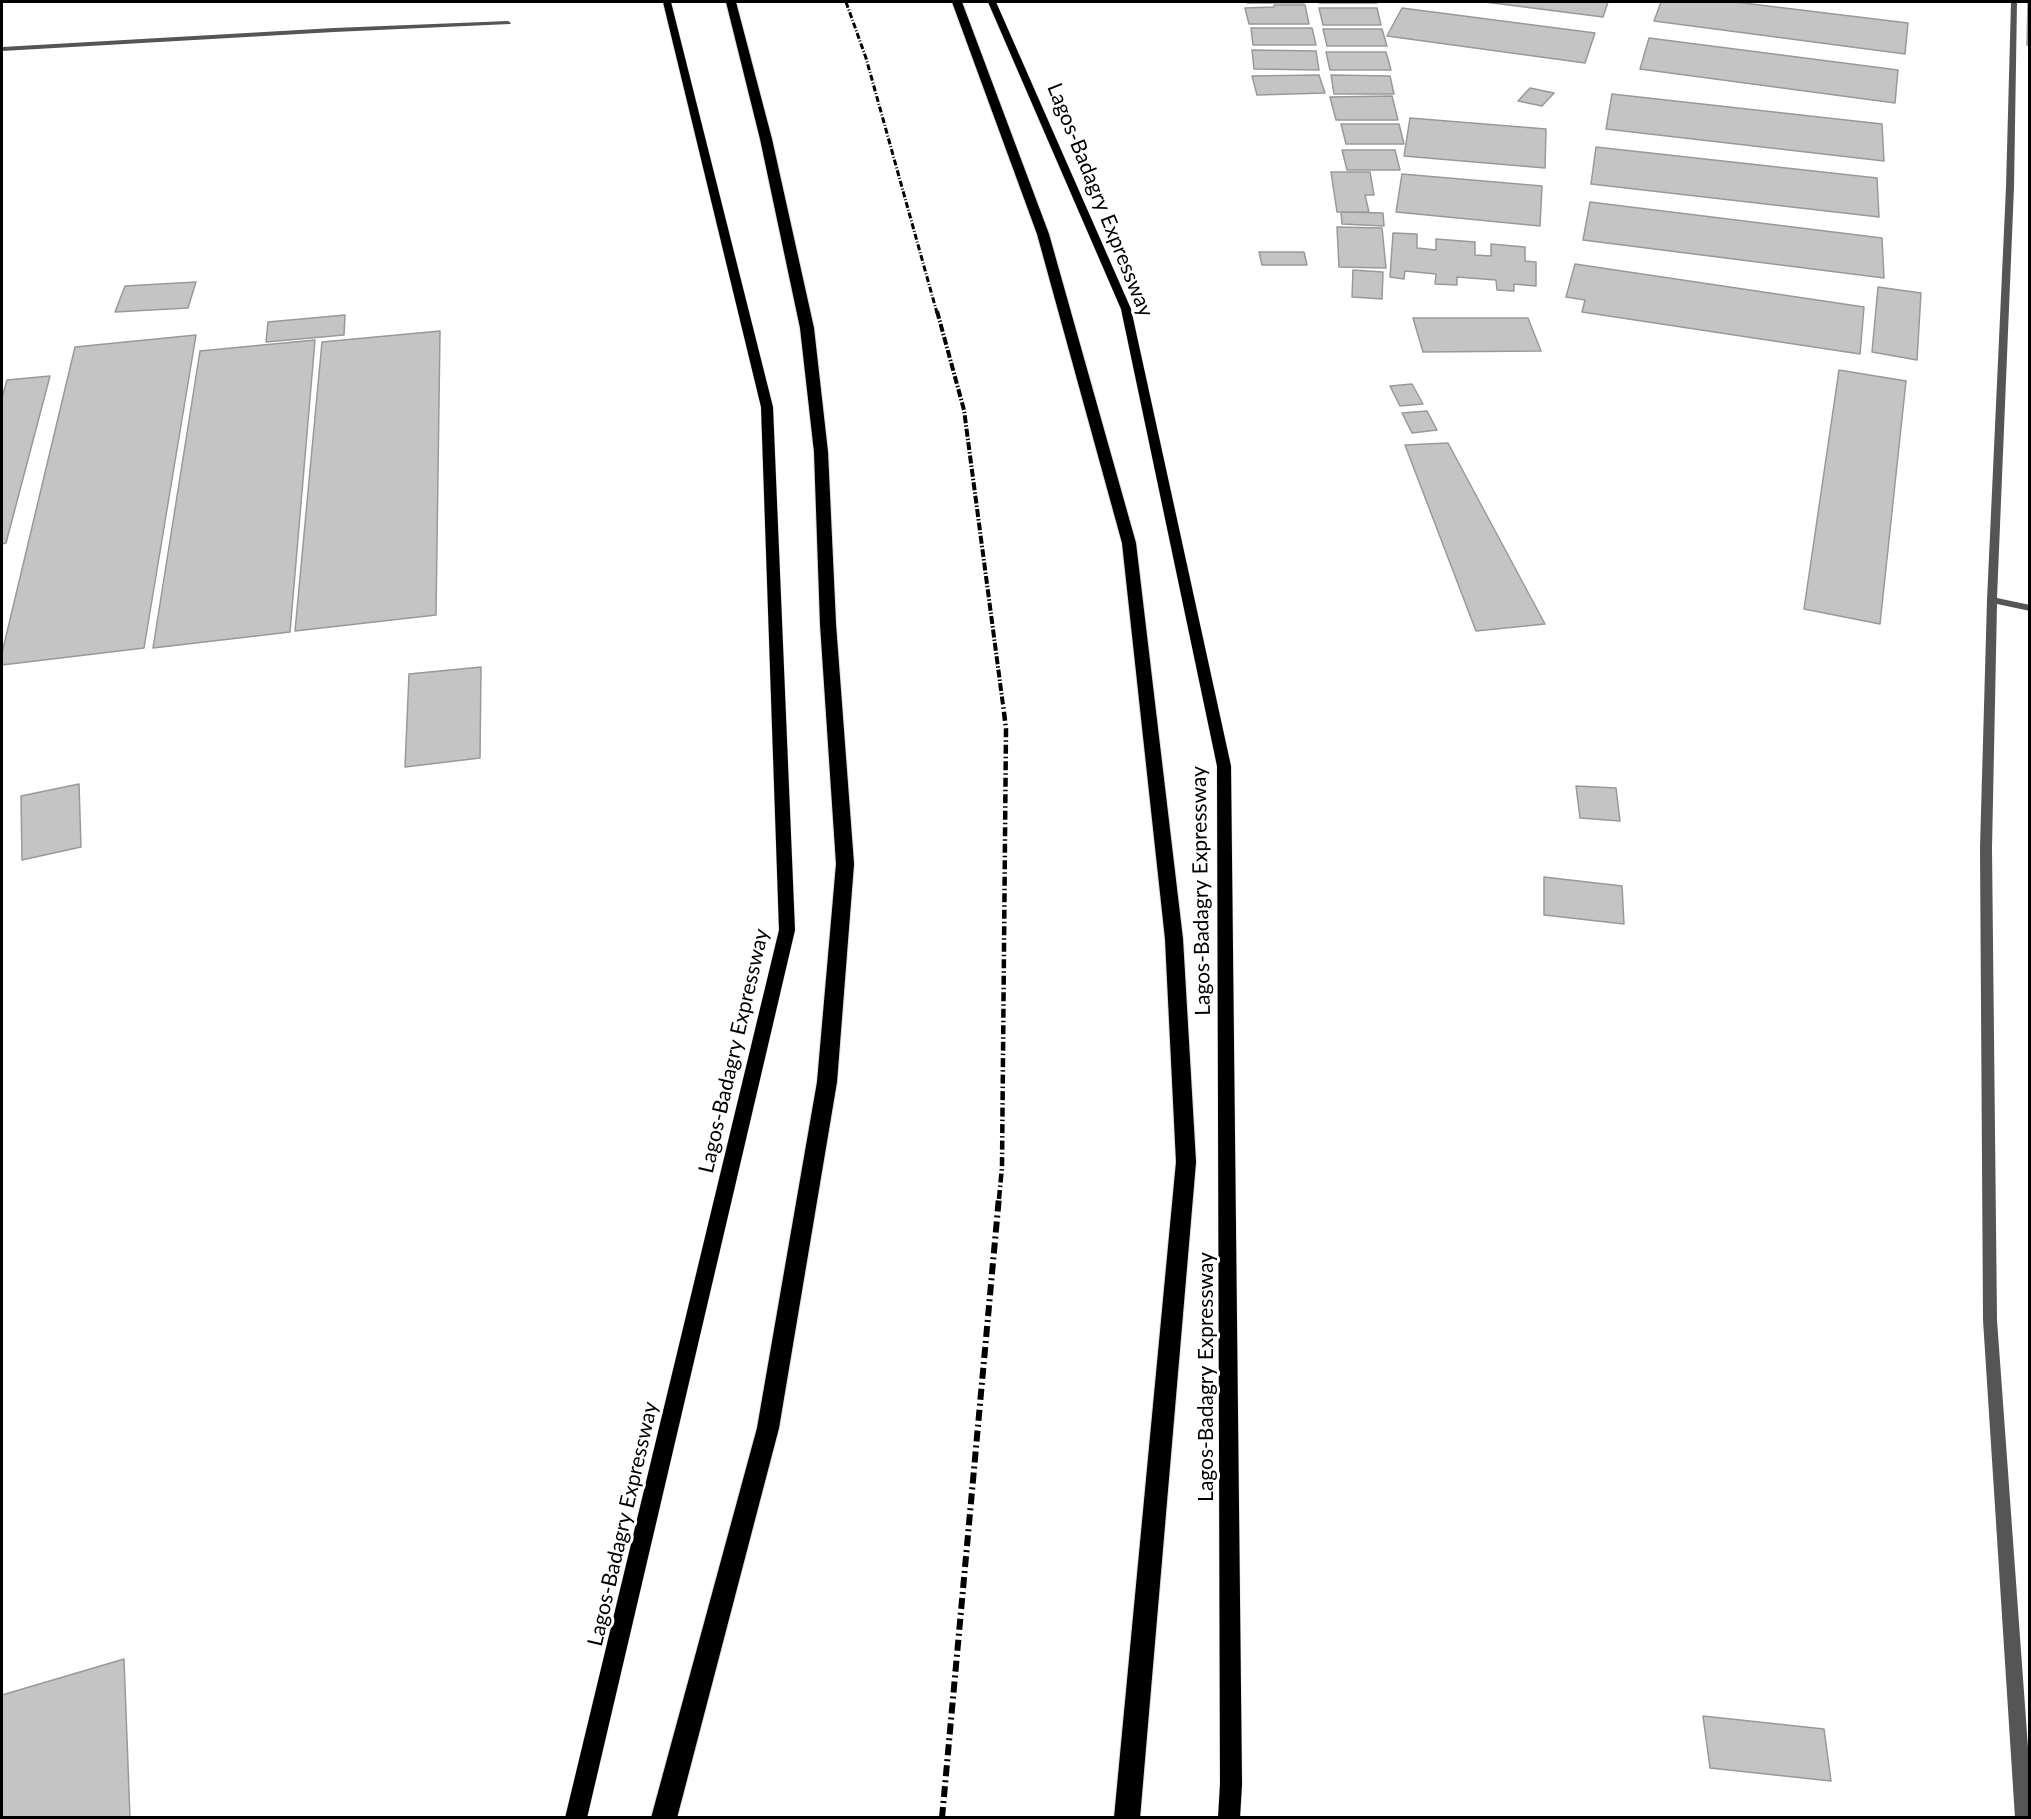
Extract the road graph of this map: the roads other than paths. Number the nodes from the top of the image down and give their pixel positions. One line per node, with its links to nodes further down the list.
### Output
1 (667, 2): 10 (main road, Lagos-Badagry Expressway)
2 (731, 2): 11 (highway)
3 (957, 2): 12 (highway, Lagos-Badagry Expressway)
4 (992, 2): 13 (main road, Lagos-Badagry Expressway)
5 (2014, 2): 8 (lane)
6 (508, 23): 7 (lane)
7 (2, 49)
8 (1992, 600): 9 (lane); 14 (lane)
9 (2030, 608)
10 (576, 1818)
11 (664, 1818)
12 (1127, 1818)
13 (1229, 1818)
14 (2024, 1818)

